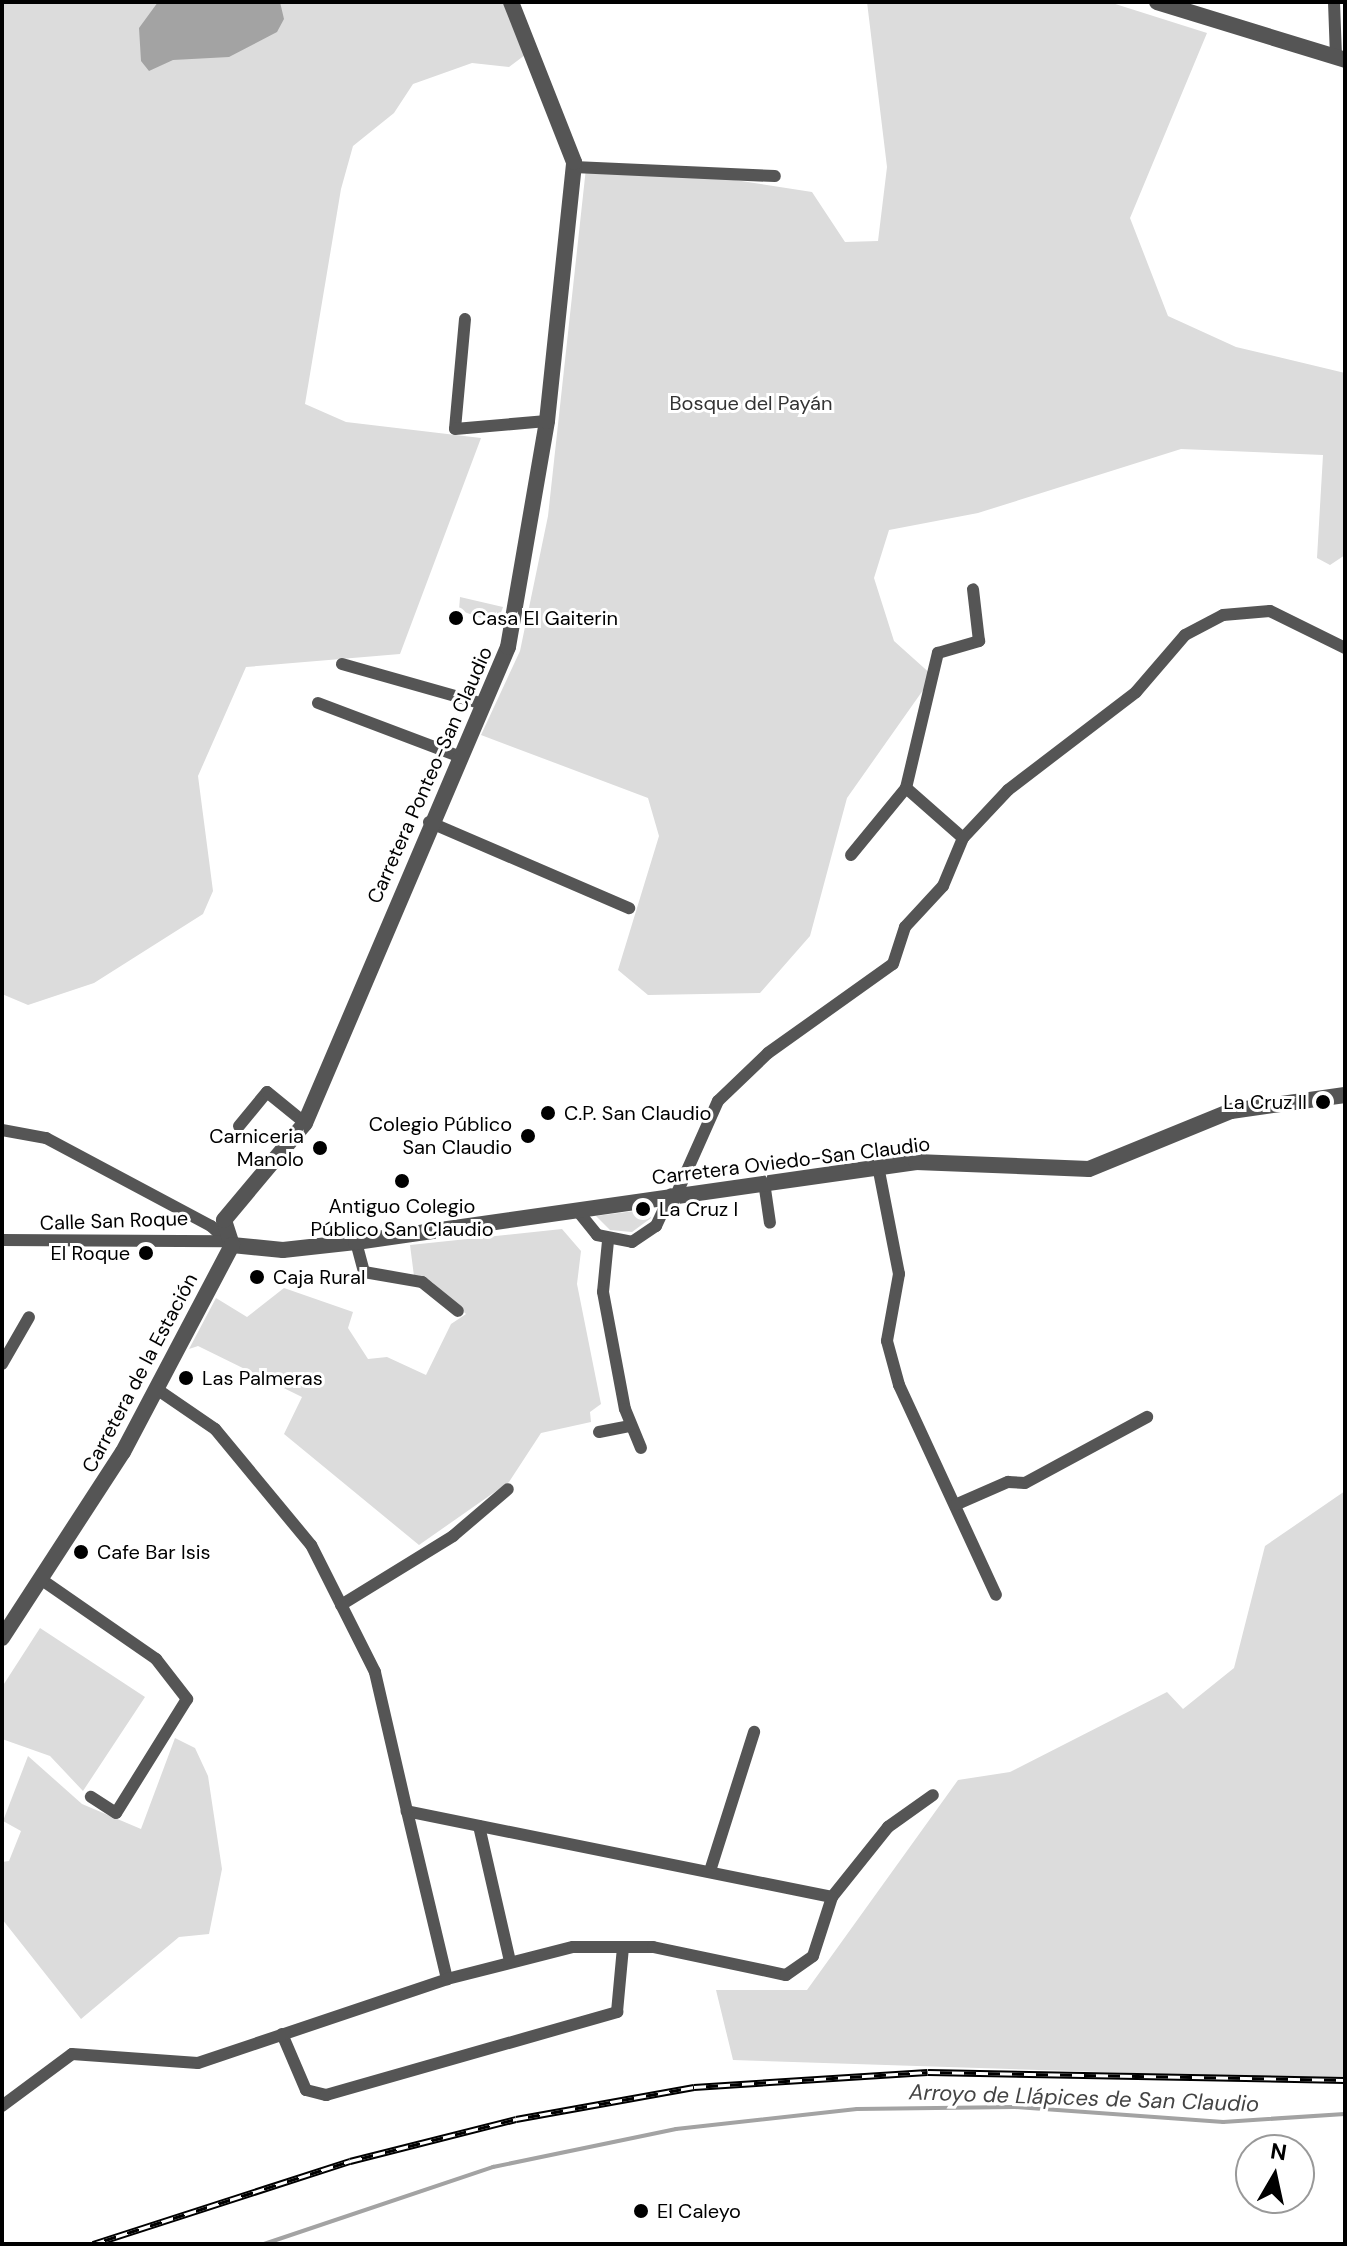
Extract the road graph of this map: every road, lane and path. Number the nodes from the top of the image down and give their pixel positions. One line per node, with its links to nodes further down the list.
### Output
1 (511, 2): 5 (street, Carretera Ponteo-San Claudio)
2 (1157, 2): 4 (street)
3 (1334, 2): 4 (street)
4 (1340, 58)
5 (574, 167): 6 (street); 8 (street, Carretera Ponteo-San Claudio)
6 (775, 176)
7 (465, 319): 8 (street)
8 (547, 421): 13 (street, Carretera Ponteo-San Claudio)
9 (973, 589): 15 (street)
10 (1340, 645): 17 (street)
11 (342, 664): 13 (street)
12 (318, 703): 14 (street)
13 (483, 704): 14 (street, Carretera Ponteo-San Claudio)
14 (461, 757): 16 (street, Carretera Ponteo-San Claudio)
15 (906, 788): 17 (street); 18 (street)
16 (429, 822): 19 (street); 21 (street, Carretera Ponteo-San Claudio)
17 (963, 838): 26 (street)
18 (851, 855)
19 (629, 908)
20 (1345, 1095): 24 (street, Carretera Oviedo-San Claudio)
21 (305, 1123): 22 (street); 32 (street, Carretera Ponteo-San Claudio)
22 (239, 1126)
23 (2, 1130): 32 (street)
24 (878, 1166): 25 (street, Carretera Oviedo-San Claudio); 42 (street)
25 (764, 1182): 26 (street, Carretera Oviedo-San Claudio); 28 (street)
26 (674, 1194): 27 (street, Carretera Oviedo-San Claudio); 30 (street)
27 (577, 1210): 30 (street); 31 (street, Carretera Oviedo-San Claudio)
28 (770, 1223)
29 (2, 1240): 32 (street, Calle San Roque)
30 (608, 1241): 38 (street)
31 (356, 1242): 32 (street, Carretera Oviedo-San Claudio); 33 (street)
32 (230, 1244): 36 (street, Carretera de la Estación)
33 (458, 1311)
34 (29, 1317): 35 (street)
35 (2, 1364)
36 (158, 1390): 43 (street, Carretera de la Estación); 45 (street)
37 (1147, 1417): 42 (street)
38 (630, 1426): 39 (street); 40 (street)
39 (599, 1432)
40 (641, 1448)
41 (508, 1489): 45 (street)
42 (955, 1505): 44 (street)
43 (42, 1580): 46 (street, Carretera de la Estación); 49 (street)
44 (996, 1595)
45 (341, 1605): 50 (street)
46 (2, 1638)
47 (754, 1732): 52 (street)
48 (933, 1795): 53 (street)
49 (91, 1797)
50 (407, 1811): 51 (street); 56 (street)
51 (479, 1826): 52 (street); 55 (street)
52 (710, 1871): 53 (street)
53 (832, 1897): 54 (street)
54 (623, 1947): 55 (street); 57 (street)
55 (510, 1961): 56 (street)
56 (447, 1979): 57 (street)
57 (282, 2034): 58 (street)
58 (2, 2106)

